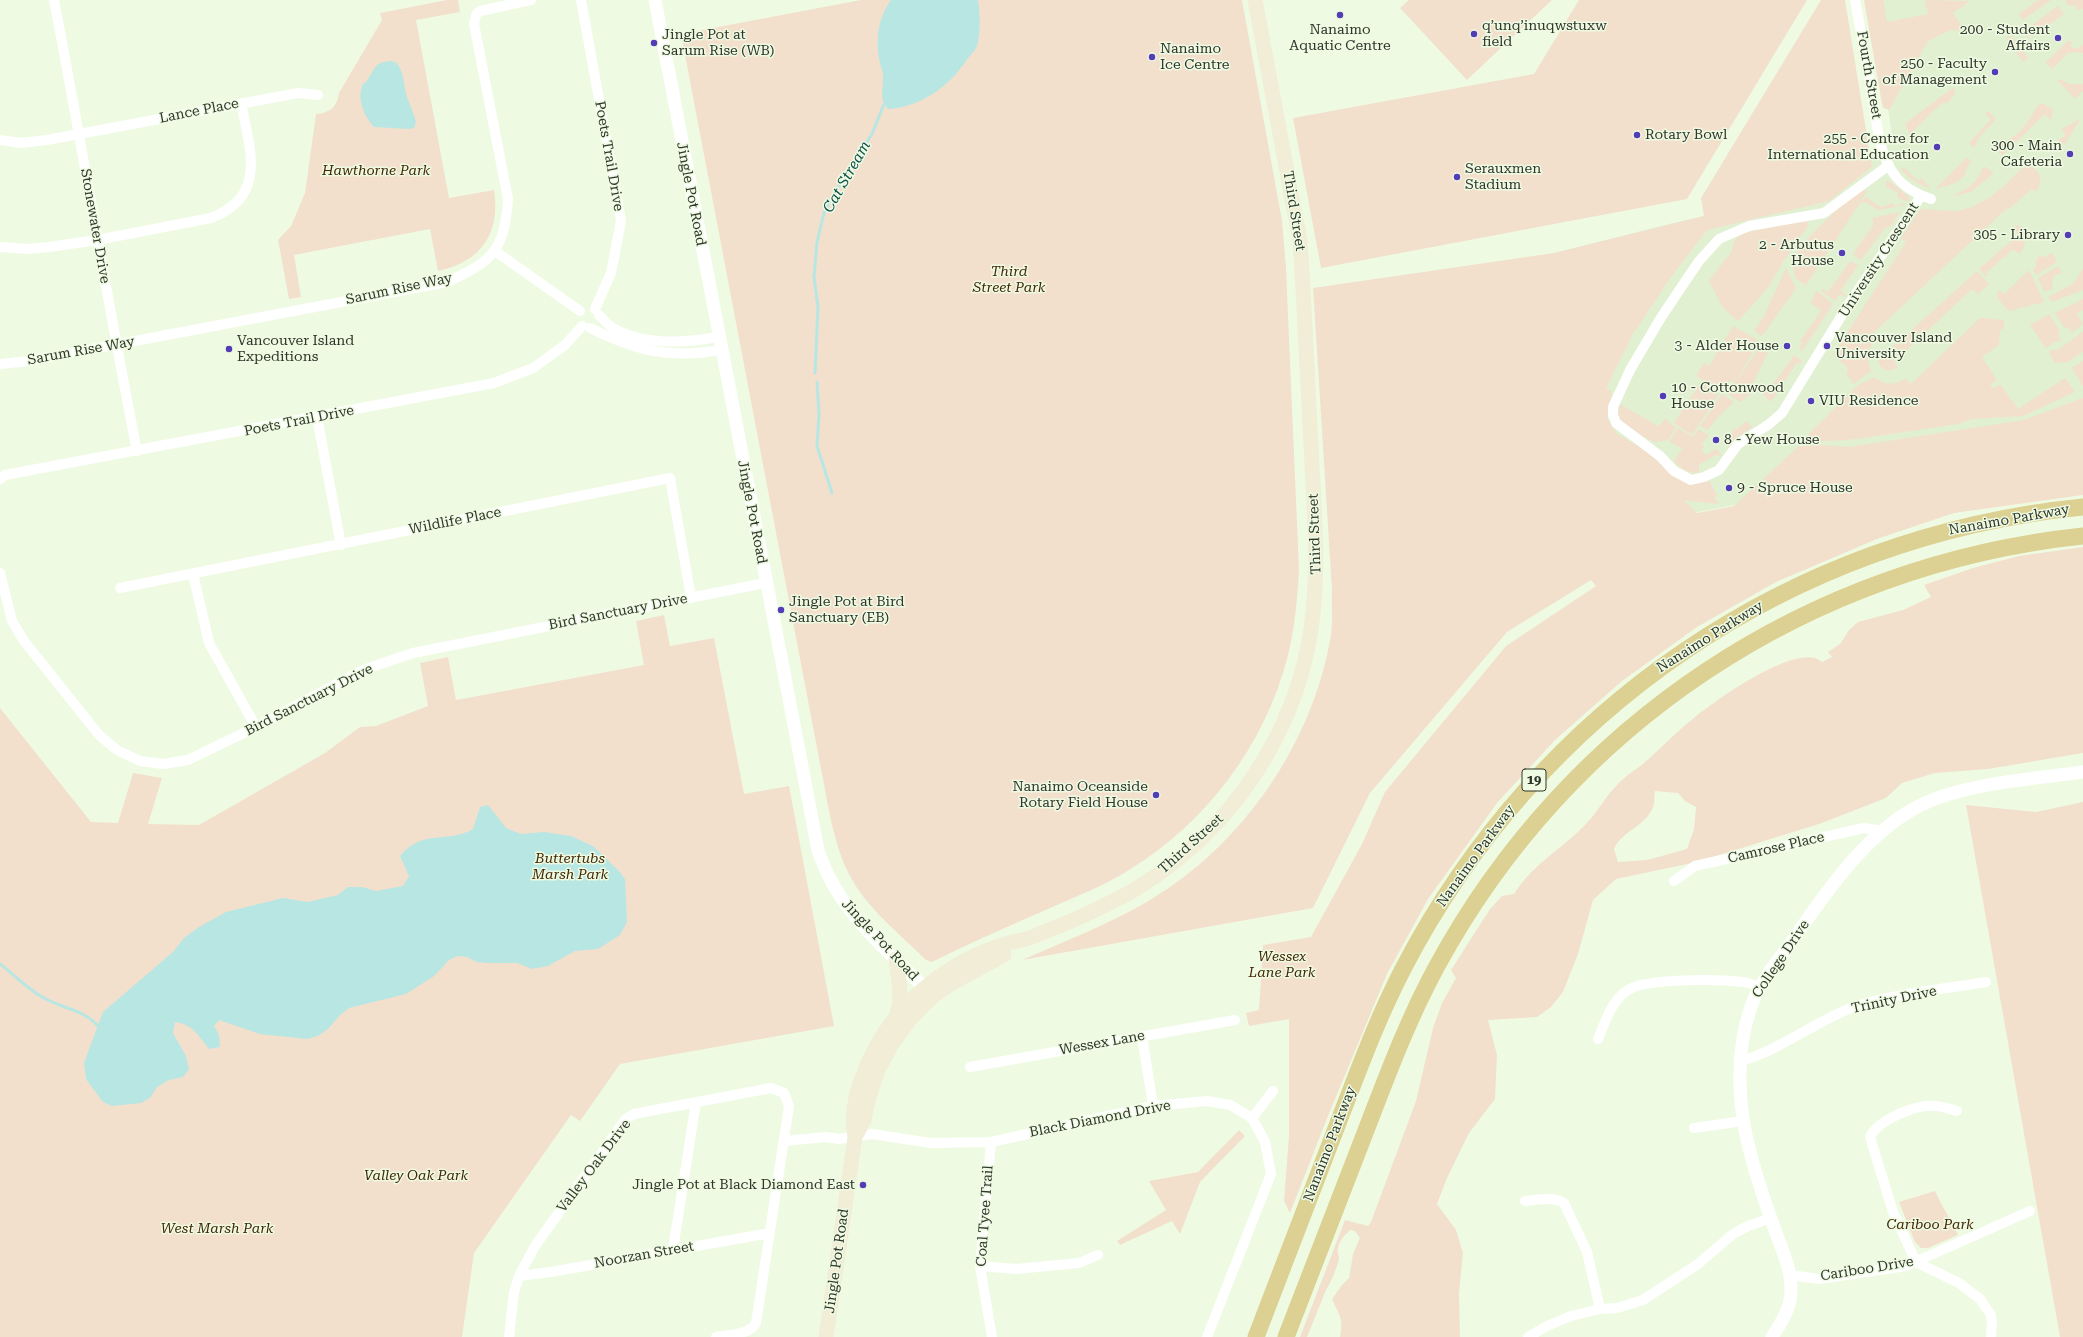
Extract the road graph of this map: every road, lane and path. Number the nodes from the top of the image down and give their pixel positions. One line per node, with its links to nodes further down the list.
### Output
1 (54, 0): 9 (street, Stonewater Drive)
2 (531, 0): 16 (street, Sarum Rise Way)
3 (581, 0): 18 (street, Poets Trail Drive)
4 (655, 0): 20 (street, Jingle Pot Road)
5 (1255, 0): 42 (main road, Third Street)
6 (1855, 0): 11 (street, Fourth Street)
7 (318, 95): 8 (street, Lance Place)
8 (241, 103): 9 (street, Lance Place); 14 (street)
9 (80, 134): 10 (street, Lance Place); 14 (street, Stonewater Drive)
10 (0, 140)
11 (1888, 165): 12 (street, Fourth Street); 12 (street, University Crescent)
12 (1921, 196): 13 (street, Fourth Street)
13 (1931, 199)
14 (97, 240): 15 (street); 21 (street, Stonewater Drive)
15 (0, 247)
16 (495, 251): 17 (street); 21 (street, Sarum Rise Way)
17 (580, 311): 18 (street); 19 (street)
18 (597, 312): 19 (street); 20 (street)
19 (586, 327): 22 (street); 24 (street, Poets Trail Drive)
20 (718, 337): 22 (street, Jingle Pot Road)
21 (116, 345): 23 (street, Sarum Rise Way); 25 (street, Stonewater Drive)
22 (721, 350): 32 (street, Jingle Pot Road)
23 (0, 364)
24 (317, 417): 25 (street, Poets Trail Drive); 29 (street)
25 (137, 451): 26 (street, Poets Trail Drive)
26 (0, 479)
27 (2083, 507): 75 (highway, Nanaimo Parkway / 19)
28 (2083, 536): 76 (highway, Nanaimo Parkway / 19)
29 (341, 544): 31 (street, Wildlife Place); 34 (street, Wildlife Place)
30 (0, 573): 35 (street, Bird Sanctuary Drive)
31 (193, 574): 33 (street, Wildlife Place); 35 (street)
32 (765, 583): 34 (street, Bird Sanctuary Drive); 39 (street, Jingle Pot Road)
33 (120, 588)
34 (691, 597): 35 (street, Bird Sanctuary Drive)
35 (256, 727)
36 (2083, 772): 37 (street, College Drive)
37 (1883, 831): 38 (street, Camrose Place); 41 (street, College Drive)
38 (1674, 881)
39 (896, 959): 42 (street, Jingle Pot Road); 43 (main road)
40 (1986, 982): 47 (street, Trinity Drive)
41 (1760, 988): 46 (street); 47 (street, College Drive)
42 (929, 992): 43 (main road, Jingle Pot Road); 56 (main road, Jingle Pot Road)
43 (897, 1016): 56 (main road, Jingle Pot Road)
44 (1234, 1020): 45 (street, Wessex Lane)
45 (1142, 1036): 48 (street, Wessex Lane); 51 (street)
46 (1598, 1039)
47 (1741, 1061): 54 (street, College Drive)
48 (970, 1067)
49 (1273, 1091): 53 (street)
50 (696, 1102): 57 (street, Valley Oak Drive); 63 (street); 68 (street, Valley Oak Drive)
51 (1152, 1106): 53 (street, Black Diamond Drive); 58 (street, Black Diamond Drive)
52 (1957, 1111): 65 (street)
53 (1252, 1118): 74 (street)
54 (1744, 1120): 55 (street); 61 (street, College Drive)
55 (1694, 1128)
56 (855, 1137): 57 (street); 58 (street, Black Diamond Drive); 72 (main road, Jingle Pot Road)
57 (784, 1141): 62 (street, Valley Oak Drive)
58 (990, 1142): 66 (street, Coal Tyee Trail)
59 (1525, 1201): 69 (street)
60 (2030, 1211): 65 (street, Cariboo Drive)
61 (1771, 1218): 67 (street, College Drive); 69 (street)
62 (770, 1233): 63 (street, Noorzan Street); 71 (street, Valley Oak Drive)
63 (673, 1250): 68 (street, Noorzan Street)
64 (1098, 1255): 66 (street)
65 (1916, 1262): 67 (street, Cariboo Drive); 79 (street)
66 (980, 1266): 73 (street, Coal Tyee Trail)
67 (1790, 1275): 78 (street, College Drive)
68 (519, 1276): 70 (street, Valley Oak Drive)
69 (1600, 1309): 77 (street)
70 (509, 1337)
71 (716, 1337)
72 (826, 1337)
73 (992, 1337)
74 (1207, 1337)
75 (1256, 1337)
76 (1286, 1337)
77 (1528, 1337)
78 (1772, 1337)
79 (1991, 1337)

